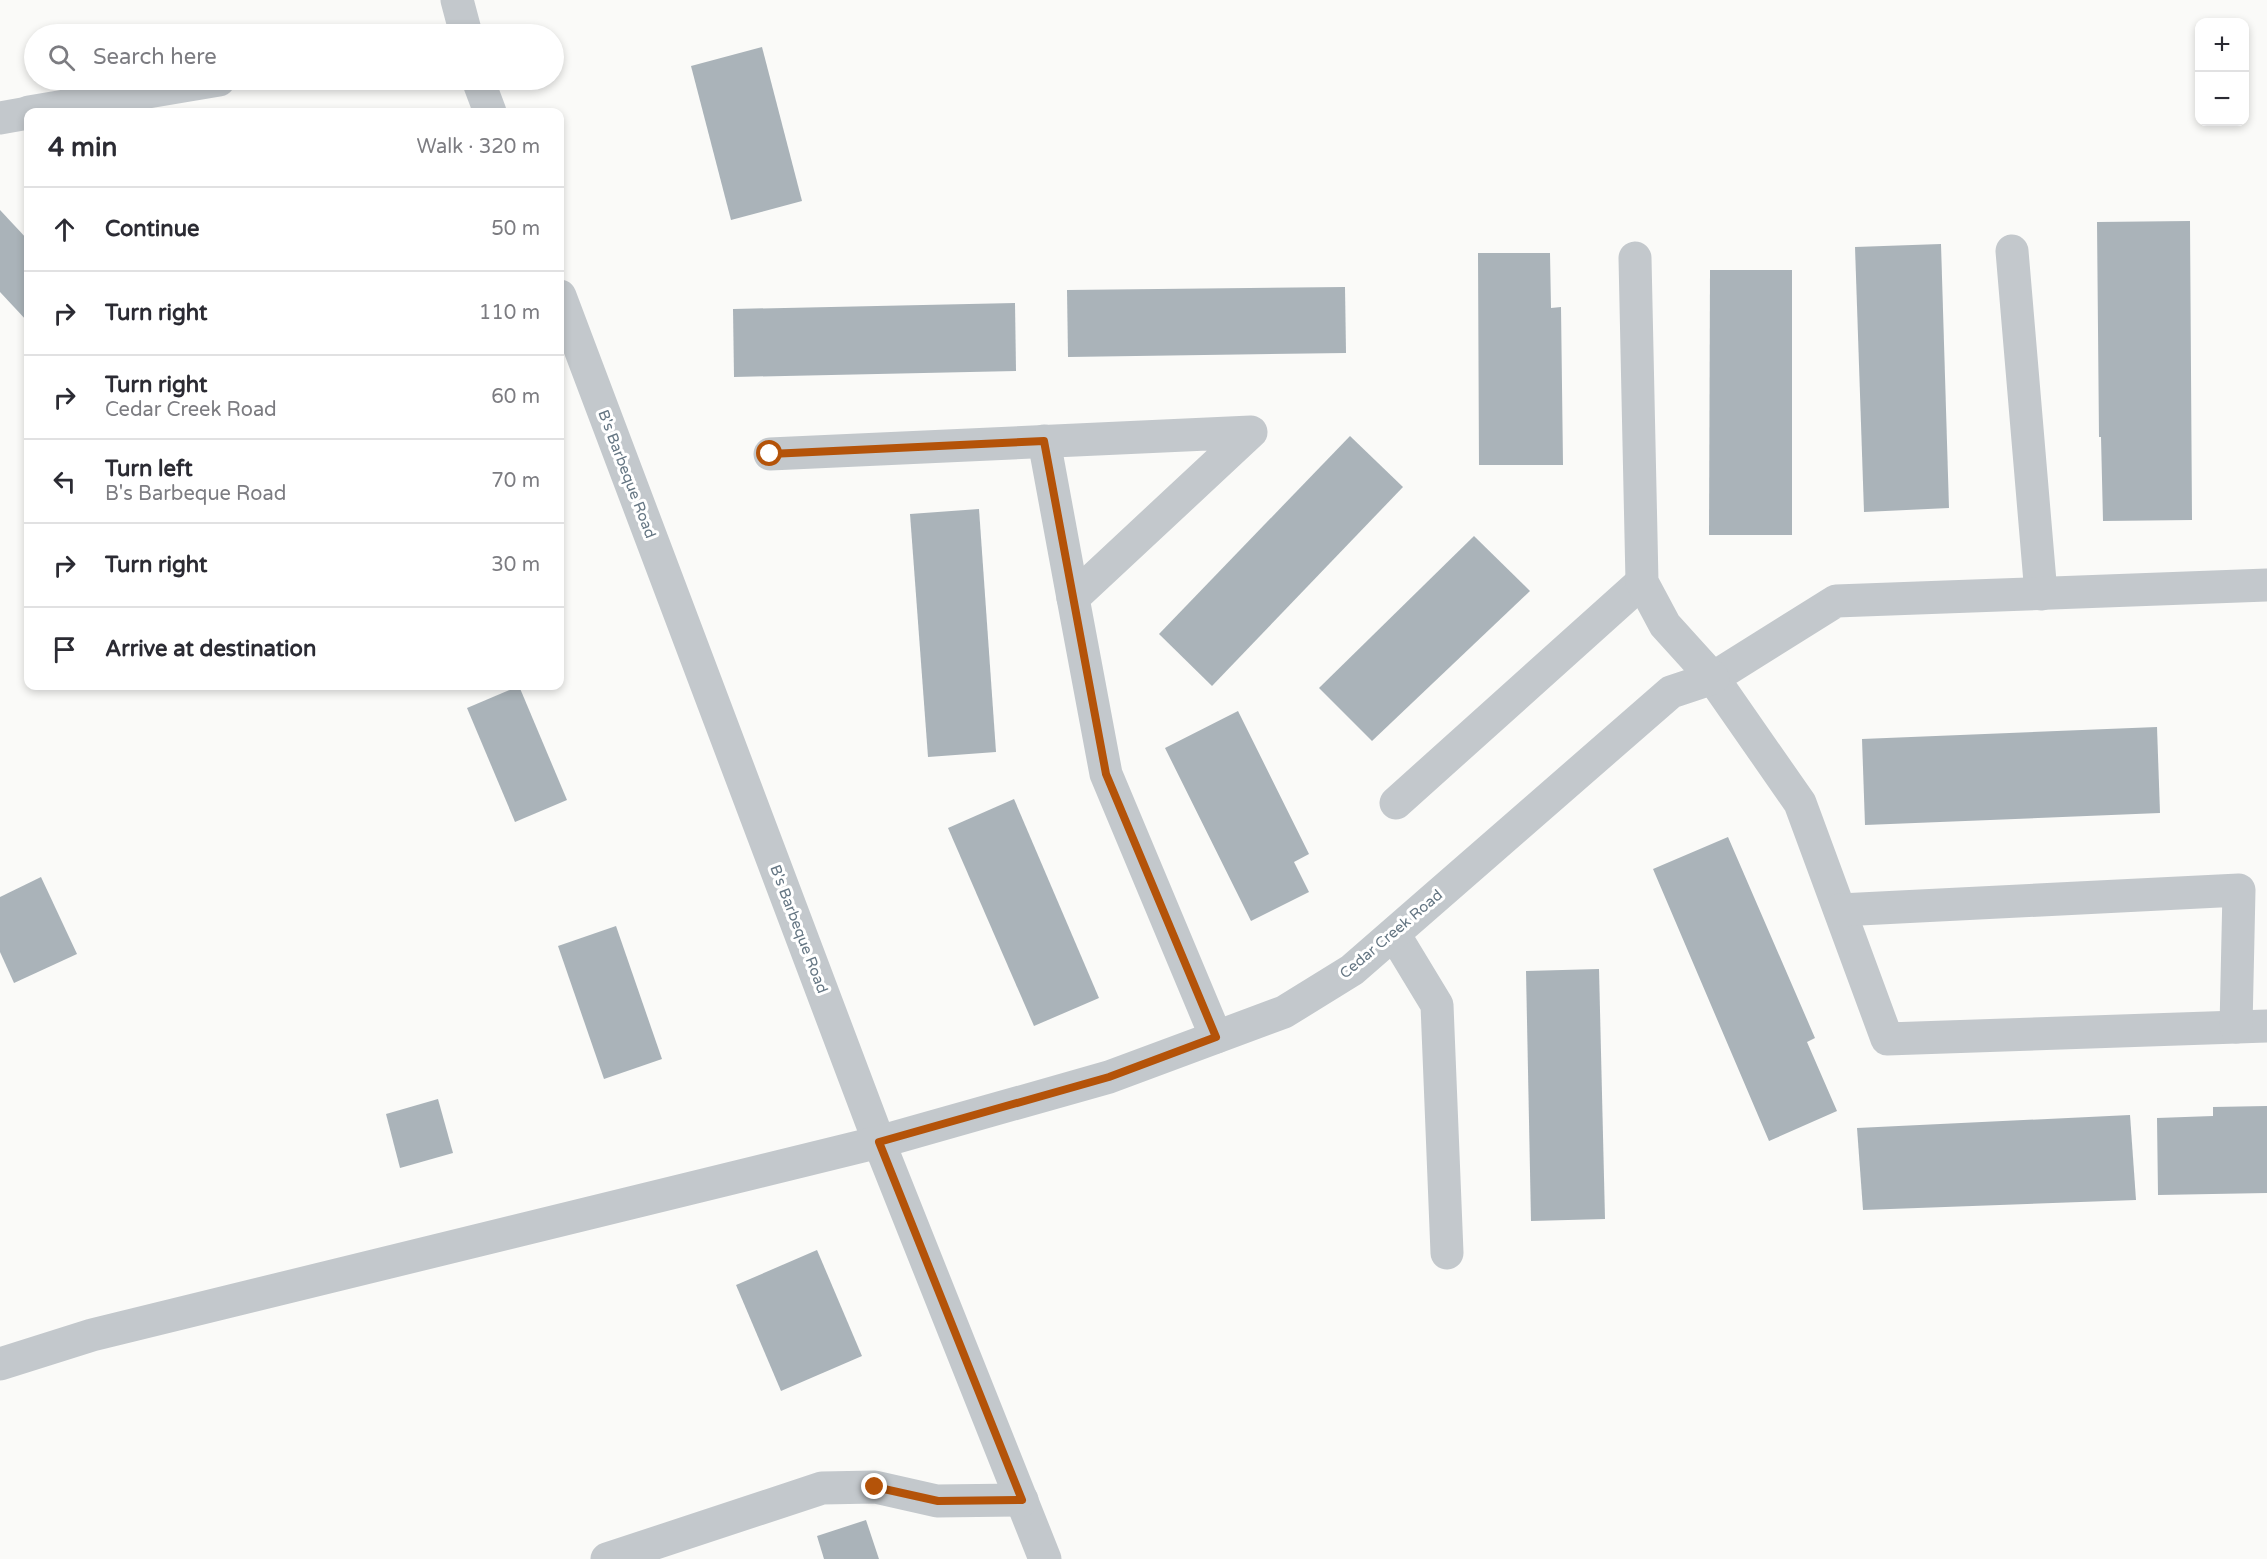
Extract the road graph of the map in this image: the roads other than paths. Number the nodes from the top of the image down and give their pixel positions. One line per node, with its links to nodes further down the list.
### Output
1 (457, 0): 2 (street)
2 (463, 24)
3 (160, 90): 5 (street)
4 (482, 90): 6 (street)
5 (53, 108)
6 (488, 108)
7 (24, 113): 8 (street)
8 (0, 117)
9 (2012, 251): 16 (street)
10 (1635, 258): 14 (street)
11 (564, 307): 24 (street, B's Barbeque Road)
12 (1044, 441): 13 (street); 17 (street); 17 (street)
13 (770, 454)
14 (1642, 582): 18 (street); 19 (street)
15 (2267, 585): 16 (street, Cedar Creek Road)
16 (2041, 594): 18 (street, Cedar Creek Road)
17 (1073, 598): 23 (street)
18 (1713, 678): 20 (street); 21 (street, Cedar Creek Road)
19 (1396, 803)
20 (1840, 910): 22 (street); 22 (street)
21 (1394, 934): 23 (street, Cedar Creek Road); 25 (street)
22 (2251, 1027)
23 (1216, 1037): 24 (street, Cedar Creek Road)
24 (879, 1142): 26 (street, Cedar Creek Road); 27 (street, B's Barbeque Road)
25 (1447, 1253)
26 (0, 1364)
27 (1022, 1500): 28 (street); 29 (street, B's Barbeque Road)
28 (607, 1559)
29 (1045, 1559)

